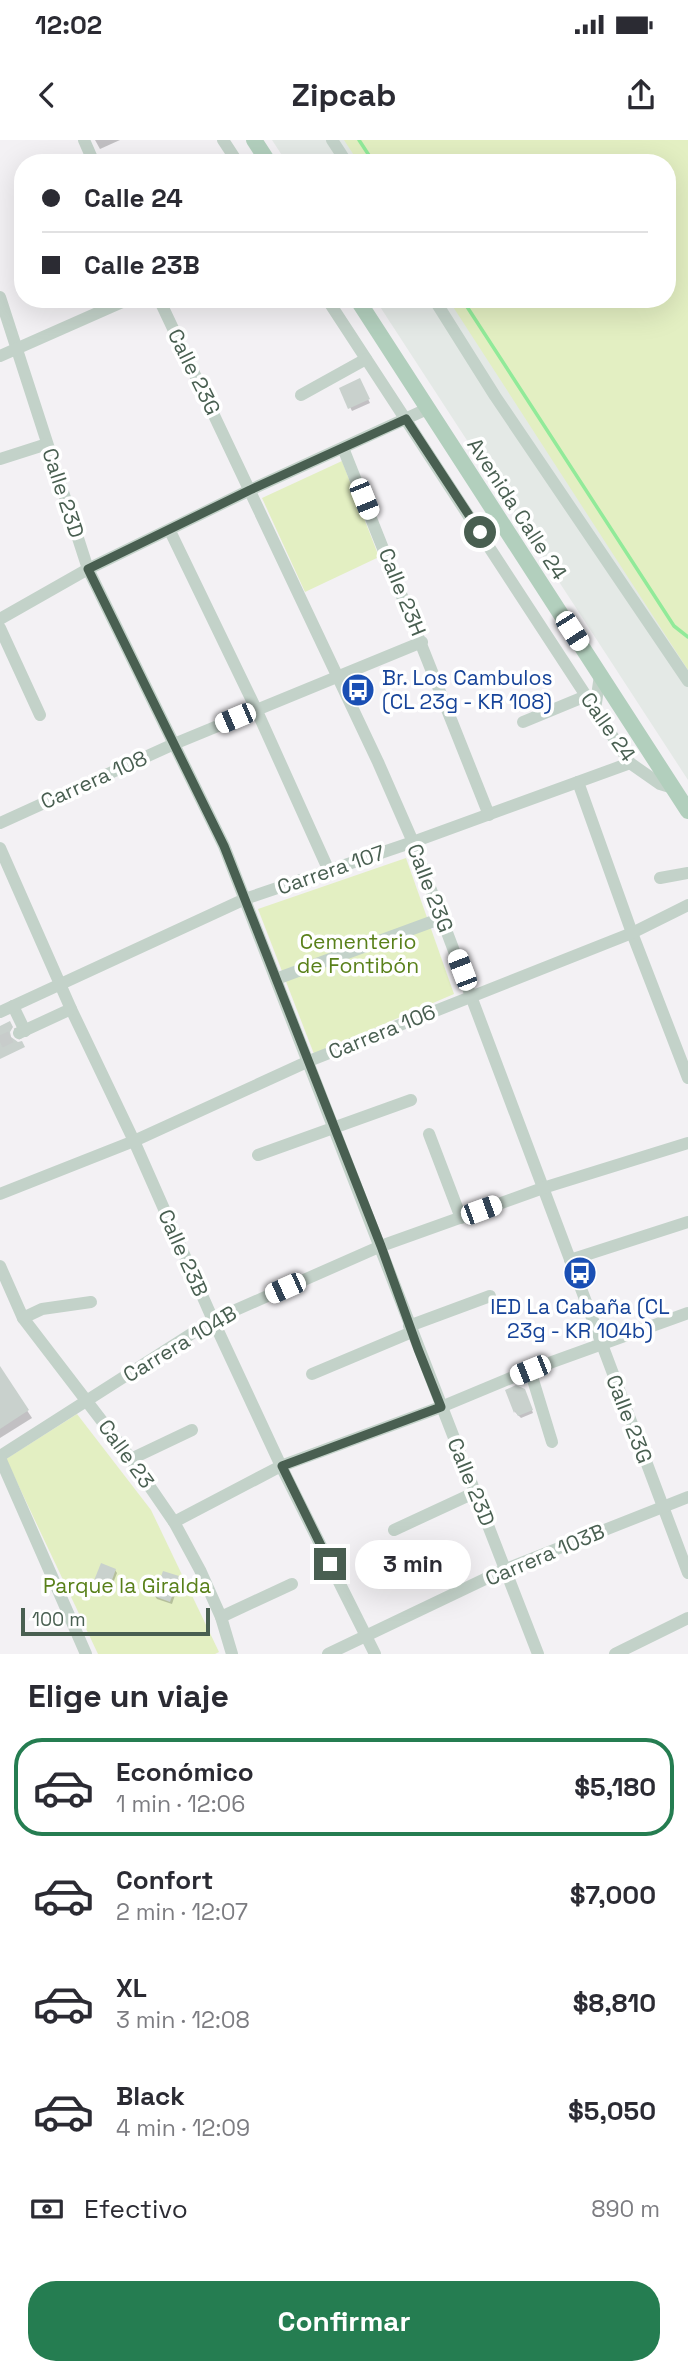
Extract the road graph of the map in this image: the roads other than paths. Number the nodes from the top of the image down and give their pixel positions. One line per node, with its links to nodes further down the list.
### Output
1 (0, 297): 7 (street, Calle 23D)
2 (109, 308): 7 (street)
3 (163, 308): 16 (street, Calle 23G)
4 (333, 308): 9 (street, Calle 24)
5 (363, 308): 11 (main road, Avenida Calle 24)
6 (440, 308): 24 (street)
7 (17, 350): 8 (street); 13 (street, Calle 23D)
8 (0, 356)
9 (366, 359): 10 (street); 12 (street, Calle 24)
10 (301, 395)
11 (427, 409): 12 (street); 22 (main road, Avenida Calle 24)
12 (406, 419): 14 (street); 25 (street, Calle 24)
13 (47, 444): 15 (street); 18 (street, Calle 23D)
14 (343, 449): 16 (street); 21 (street, Calle 23H)
15 (0, 459)
16 (250, 490): 17 (street); 23 (street, Calle 23G)
17 (170, 531): 18 (street); 26 (street)
18 (88, 569): 19 (street); 30 (street, Calle 23D)
19 (0, 618)
20 (0, 628): 28 (street)
21 (422, 642): 23 (street, Carrera 108); 35 (street, Calle 23H)
22 (600, 675): 27 (street); 33 (main road, Avenida Calle 24)
23 (337, 676): 26 (street, Carrera 108); 37 (street, Calle 23G)
24 (688, 681)
25 (586, 696): 27 (street, Calle 24); 29 (street)
26 (256, 709): 30 (street, Carrera 108); 39 (street)
27 (595, 710): 31 (street, Calle 24)
28 (40, 715)
29 (523, 722)
30 (174, 744): 36 (street, Carrera 108); 42 (street, Calle 23D)
31 (630, 763): 32 (street, Carrera 107); 33 (street, Calle 24)
32 (578, 782): 35 (street, Carrera 107); 45 (street)
33 (673, 788): 34 (main road, Avenida Calle 24)
34 (688, 811)
35 (489, 815): 37 (street, Carrera 107)
36 (0, 823)
37 (413, 842): 39 (street, Carrera 107); 44 (street, Calle 23G)
38 (0, 848): 47 (street, Calle 23B)
39 (329, 871): 42 (street, Carrera 107)
40 (688, 873): 41 (street)
41 (660, 878)
42 (245, 899): 46 (street, Calle 23D); 47 (street, Carrera 107)
43 (688, 905): 45 (street, Carrera 106)
44 (442, 918): 46 (street); 48 (street, Calle 23G)
45 (632, 933): 48 (street, Carrera 106); 53 (street)
46 (276, 979): 52 (street, Calle 23D)
47 (61, 984): 49 (street, Carrera 107); 50 (street, Calle 23B)
48 (472, 996): 52 (street, Carrera 106); 60 (street, Calle 23G)
49 (13, 1006): 50 (street); 51 (street, Carrera 107)
50 (71, 1009): 57 (street, Calle 23B)
51 (0, 1012)
52 (309, 1061): 55 (street, Calle 23D); 57 (street, Carrera 106)
53 (688, 1078)
54 (411, 1100): 55 (street)
55 (333, 1129): 59 (street); 64 (street, Calle 23D)
56 (429, 1134): 62 (street)
57 (134, 1142): 61 (street, Carrera 106); 71 (street, Calle 23B)
58 (688, 1143): 60 (street, Carrera 104B)
59 (258, 1156)
60 (543, 1188): 62 (street, Carrera 104B); 65 (street, Calle 23G)
61 (0, 1194)
62 (461, 1218): 64 (street, Carrera 104B)
63 (688, 1222): 65 (street)
64 (381, 1246): 71 (street, Carrera 104B); 72 (street, Calle 23D)
65 (569, 1260): 73 (street, Calle 23G)
66 (0, 1265): 70 (street, Calle 23)
67 (491, 1296): 72 (street)
68 (91, 1302): 70 (street)
69 (688, 1313): 73 (street)
70 (23, 1318): 76 (street, Calle 23)
71 (213, 1320): 76 (street, Carrera 104B); 82 (street, Calle 23B)
72 (411, 1329): 75 (street); 77 (street, Calle 23D)
73 (601, 1345): 74 (street); 85 (street, Calle 23G)
74 (530, 1370): 77 (street); 79 (street)
75 (312, 1374)
76 (86, 1402): 80 (street, Carrera 104B); 81 (street, Calle 23)
77 (441, 1407): 82 (street); 83 (street, Calle 23D)
78 (192, 1430): 81 (street)
79 (552, 1442)
80 (0, 1457): 94 (street)
81 (131, 1459): 86 (street, Calle 23)
82 (282, 1466): 86 (street); 93 (street, Calle 23B)
83 (476, 1492): 87 (street); 88 (street, Calle 23D)
84 (688, 1497): 85 (street, Carrera 103B)
85 (662, 1506): 88 (street, Carrera 103B); 89 (street, Calle 23G)
86 (174, 1522): 91 (street, Calle 23)
87 (394, 1530)
88 (506, 1569): 93 (street, Carrera 103B); 98 (street, Calle 23D)
89 (688, 1573)
90 (292, 1584): 91 (street)
91 (221, 1617): 95 (street, Calle 23)
92 (688, 1618): 99 (street)
93 (367, 1637): 96 (street, Carrera 103B); 97 (street, Calle 23B)
94 (86, 1654)
95 (232, 1654)
96 (328, 1654)
97 (375, 1654)
98 (538, 1654)
99 (615, 1654)

